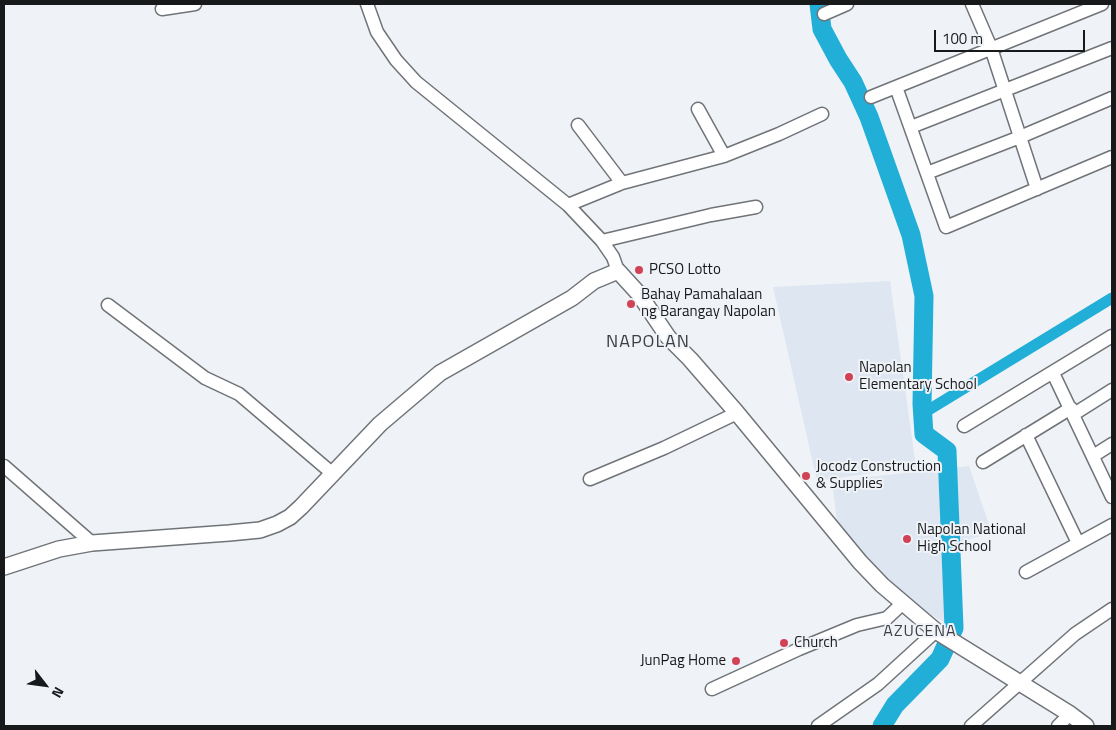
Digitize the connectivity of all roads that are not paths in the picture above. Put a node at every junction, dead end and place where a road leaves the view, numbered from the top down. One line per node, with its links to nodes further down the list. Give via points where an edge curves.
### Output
1 (195, 4): 6 (street)
2 (367, 4): 24 (street, via 377,32 416,82)
3 (847, 4): 7 (street)
4 (972, 4): 8 (street)
5 (1102, 4): 8 (street)
6 (162, 9)
7 (824, 14)
8 (991, 48): 10 (street); 11 (street)
9 (1112, 48): 11 (street)
10 (896, 87): 12 (street); 17 (street)
11 (1005, 90): 17 (street); 18 (street)
12 (871, 97)
13 (1112, 98): 18 (street)
14 (698, 109): 19 (street)
15 (822, 114): 19 (street)
16 (578, 125): 22 (street)
17 (911, 127): 21 (street)
18 (1020, 137): 21 (street); 23 (street)
19 (724, 156): 22 (street)
20 (1112, 157): 23 (street)
21 (927, 173): 23 (street, via 946,228)
22 (622, 182): 24 (street)
23 (1037, 188)
24 (568, 205): 26 (street)
25 (756, 207): 26 (street)
26 (602, 241): 27 (street)
27 (618, 271): 33 (street, via 639,294 668,337); 40 (street, via 594,281 572,298 440,373 380,424)
28 (108, 305): 40 (street, via 205,378 239,394)
29 (1112, 336): 30 (street)
30 (1053, 372): 32 (street); 34 (street)
31 (1112, 390): 32 (street)
32 (1072, 411): 35 (street); 37 (street)
33 (737, 413): 41 (street); 48 (street, via 860,562)
34 (964, 426)
35 (1026, 435): 38 (street); 45 (street)
36 (1112, 444): 37 (street)
37 (1093, 456): 42 (street)
38 (983, 462)
39 (4, 466): 44 (street)
40 (333, 474): 44 (street, via 290,517 260,530)
41 (590, 479)
42 (1112, 496)
43 (1112, 525): 45 (street)
44 (92, 543): 46 (street, via 59,549)
45 (1078, 543): 47 (street)
46 (4, 567)
47 (1026, 572)
48 (903, 603): 50 (street); 52 (street, via 887,618 857,625)
49 (1112, 609): 51 (street, via 1075,634)
50 (948, 638): 51 (street); 54 (street)
51 (1019, 682): 53 (street); 55 (street)
52 (712, 689)
53 (1070, 714): 56 (street); 57 (street)
54 (818, 726)
55 (971, 726)
56 (1058, 726)
57 (1086, 726)

